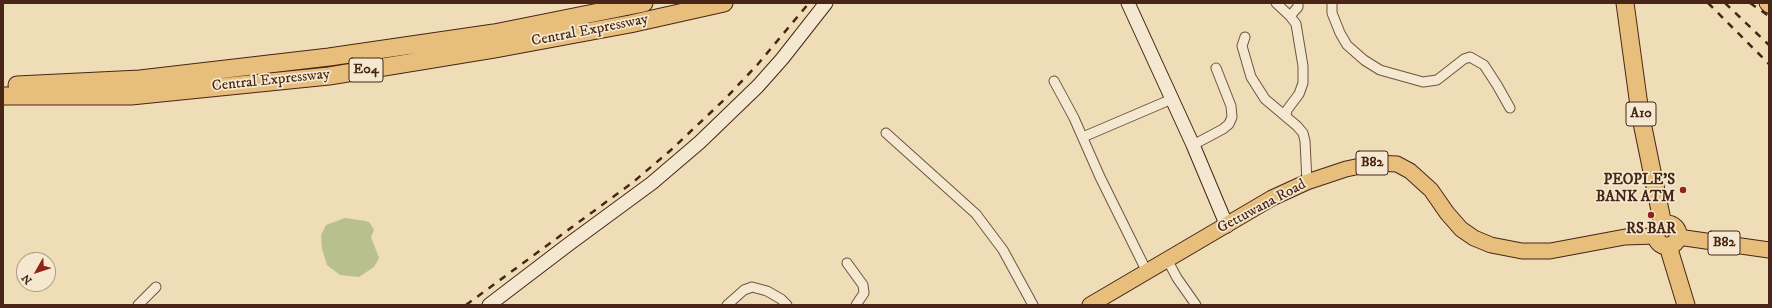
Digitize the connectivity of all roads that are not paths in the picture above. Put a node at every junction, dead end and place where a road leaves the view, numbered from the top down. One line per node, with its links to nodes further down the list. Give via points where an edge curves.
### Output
1 (644, 3): 13 (highway, Central Expressway / E04, via 494,33 329,57 140,79)
2 (724, 3): 15 (highway, Central Expressway / E04, via 630,24 328,76)
3 (826, 3): 32 (street, via 763,81 700,142 652,183)
4 (1128, 3): 16 (street)
5 (1276, 3): 9 (street)
6 (1298, 3): 9 (street, via 1298,7)
7 (1332, 3): 18 (street, via 1332,13 1347,45 1380,70 1423,82 1437,80 1470,57 1484,65)
8 (1625, 3): 25 (highway, A10, via 1640,113)
9 (1290, 16): 19 (street, via 1296,24 1303,66 1303,83 1299,94 1287,110)
10 (1245, 36): 19 (street, via 1242,46 1251,77 1265,99)
11 (1216, 68): 22 (street, via 1231,106 1232,117 1223,129)
12 (1054, 81): 21 (street)
13 (3, 86)
14 (3, 96): 15 (highway, Central Expressway / E04)
15 (131, 96): 17 (highway, via 114,102)
16 (1172, 99): 21 (street); 22 (street)
17 (3, 108)
18 (1510, 108)
19 (1286, 117): 23 (street, via 1303,133)
20 (886, 133): 36 (street, via 982,220 1004,250)
21 (1083, 137): 29 (street)
22 (1193, 145): 24 (street)
23 (1307, 182): 24 (main road, Gettuwana Road / B82, via 1272,198); 25 (main road, Gettuwana Road / B82, via 1362,165 1384,162 1397,164 1423,182 1454,221 1468,233 1491,245 1522,250 1550,251 1625,237)
24 (1227, 226): 27 (main road, Gettuwana Road / B82)
25 (1666, 236): 26 (main road, B82); 39 (highway, A10)
26 (1769, 250)
27 (1168, 261): 29 (main road, Gettuwana Road / B82); 38 (street)
28 (847, 263): 35 (street, via 863,285 864,293)
29 (1147, 272): 37 (main road, Gettuwana Road / B82)
30 (156, 287): 31 (street)
31 (138, 305)
32 (489, 305)
33 (727, 305): 34 (street, via 744,290 752,287 766,291)
34 (787, 305)
35 (856, 305)
36 (1033, 305)
37 (1090, 305)
38 (1196, 305)
39 (1686, 305)

